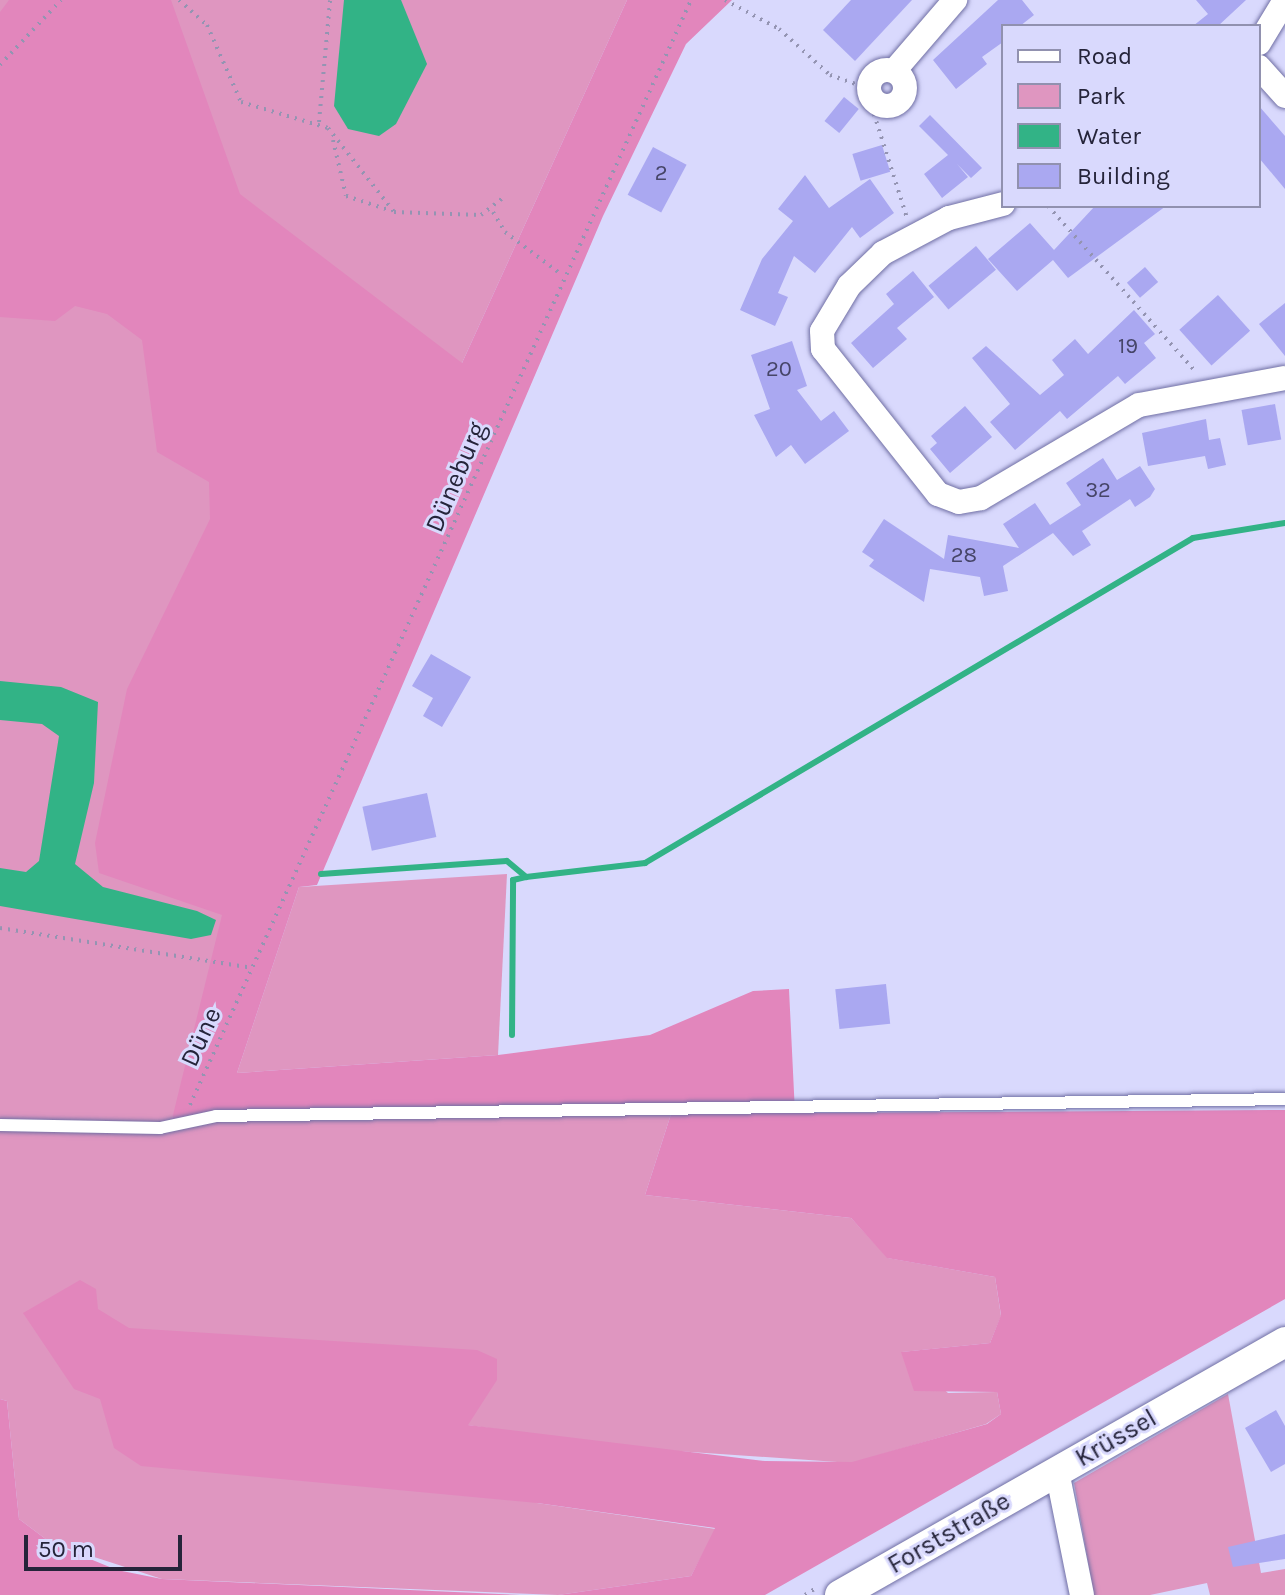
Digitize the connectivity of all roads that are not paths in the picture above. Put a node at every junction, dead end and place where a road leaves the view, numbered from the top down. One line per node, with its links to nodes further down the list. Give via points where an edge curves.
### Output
1 (955, 0): 5 (street, via 894,71 904,96 891,106)
2 (1285, 0): 3 (street)
3 (1261, 40)
4 (1261, 69): 6 (street)
5 (874, 96)
6 (1285, 96)
7 (1001, 205): 8 (street, via 912,234 849,286 827,319 823,349 938,494 959,502 981,498 1129,409)
8 (1285, 378)
9 (1285, 1099): 10 (lane, via 216,1116 187,1122)
10 (0, 1125)
11 (1285, 1342): 12 (street, Krüssel)
12 (1057, 1471): 13 (street, Forststraße); 14 (street, Krüssel)
13 (840, 1595)
14 (1082, 1595)

